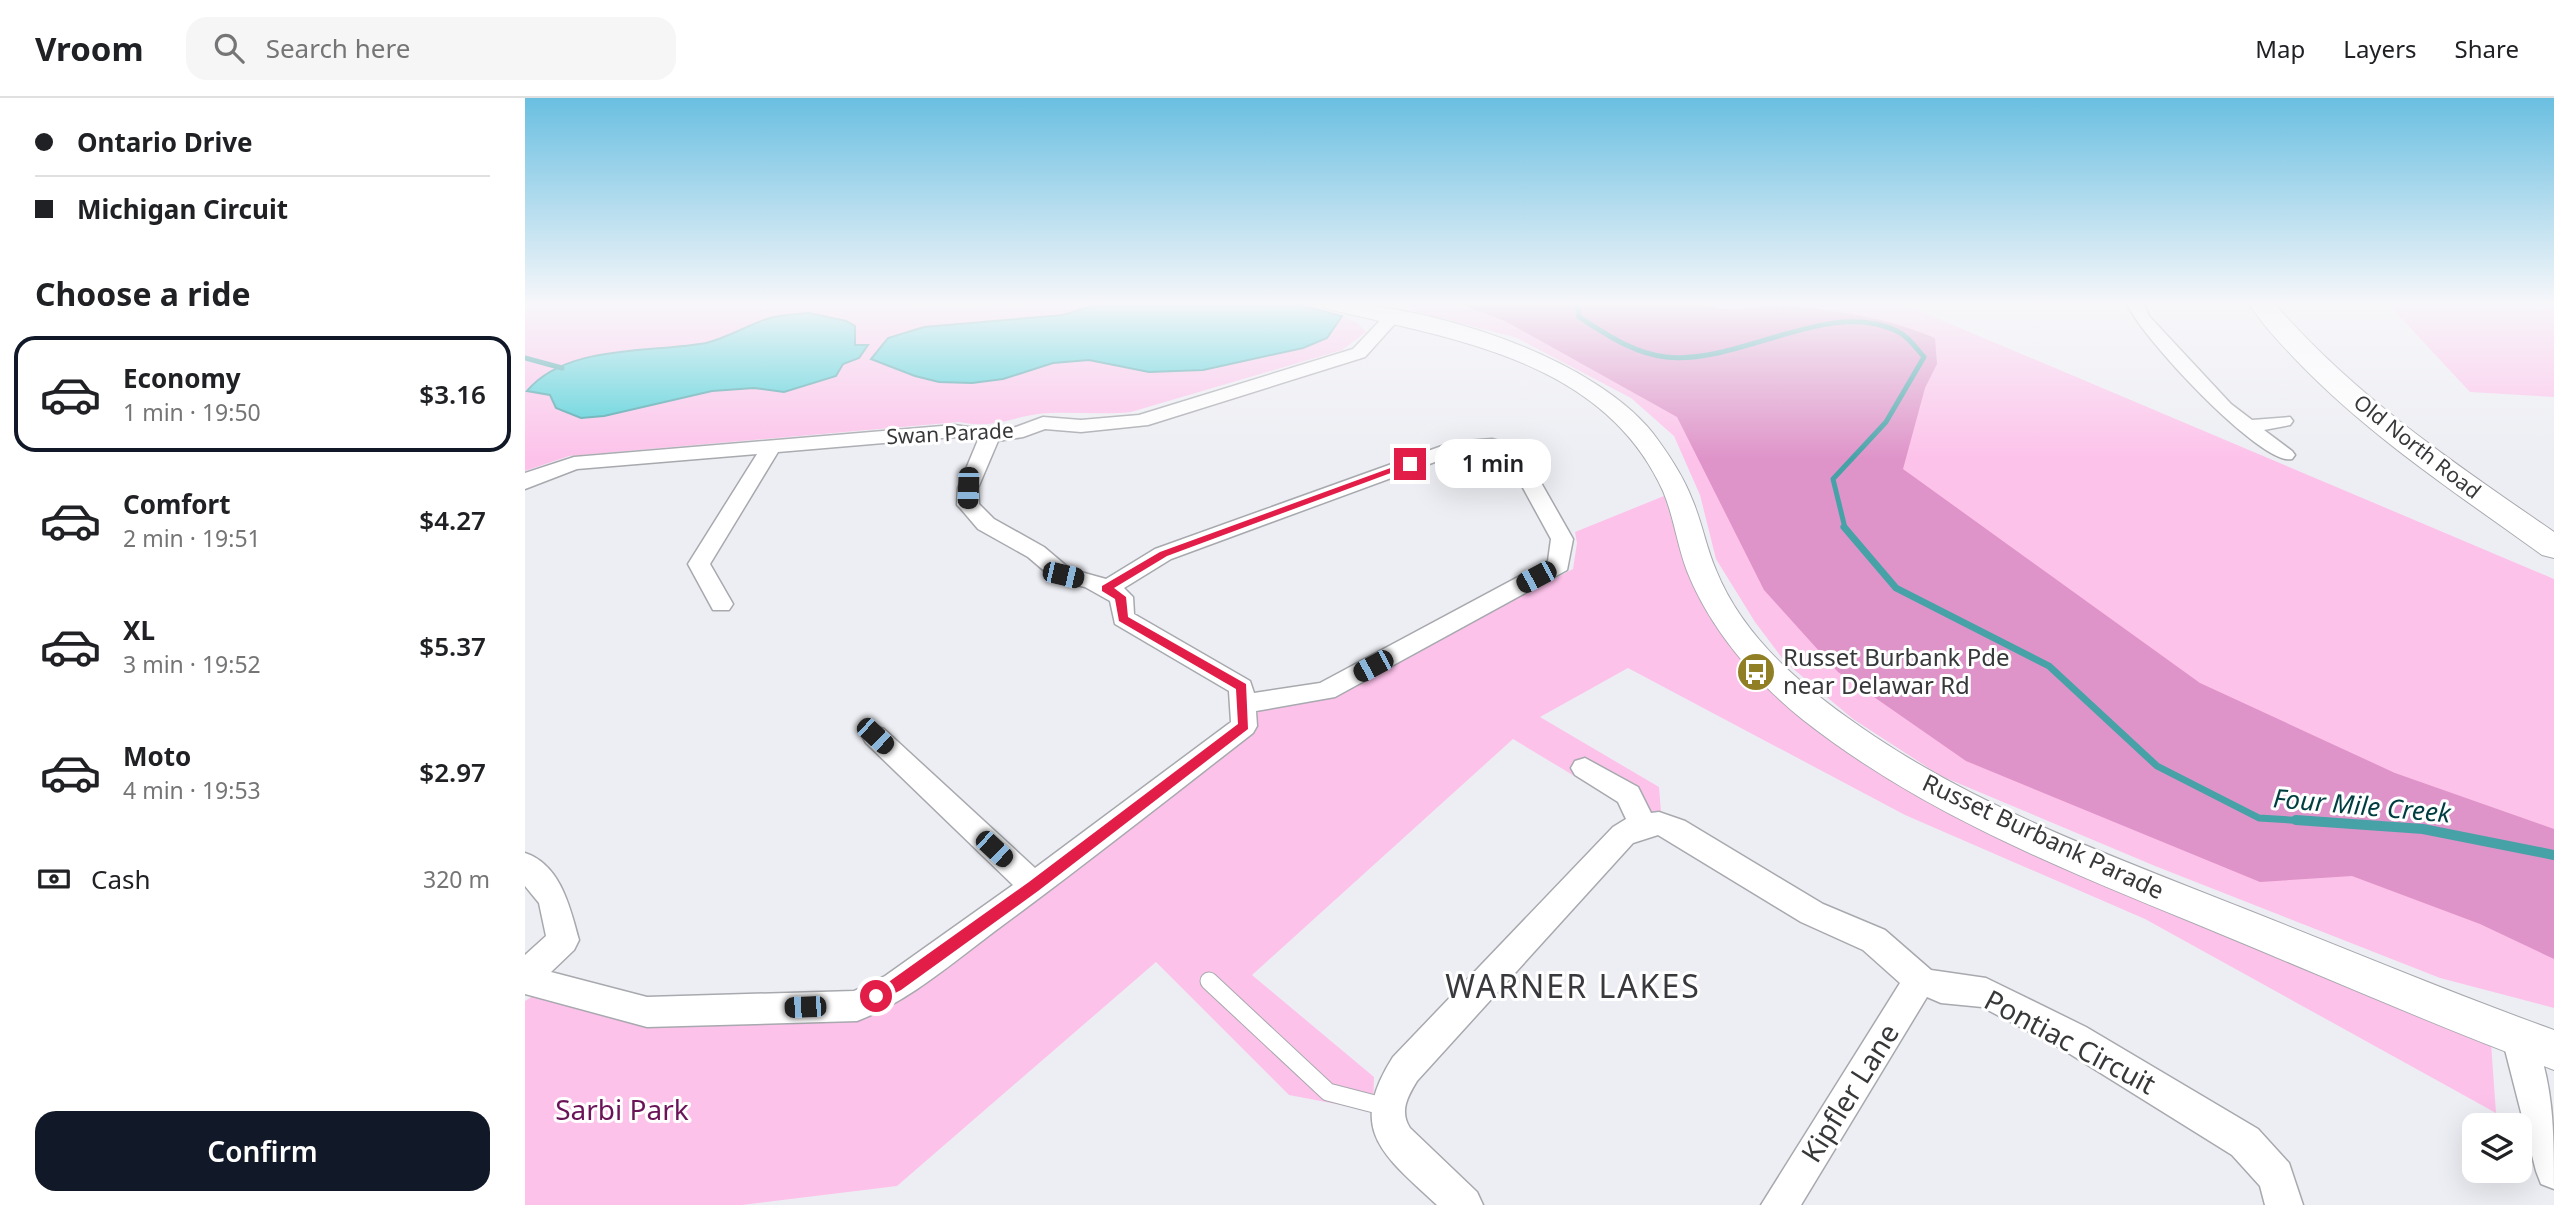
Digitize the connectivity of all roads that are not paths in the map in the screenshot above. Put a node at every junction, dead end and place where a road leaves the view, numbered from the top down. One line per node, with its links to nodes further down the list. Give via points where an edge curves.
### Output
1 (1354, 355): 8 (street, Swan Parade, via 1141,421 1081,426 1043,423)
2 (1526, 355): 25 (street, Russet Burbank Parade, via 1579,381 1649,442 1676,489 1704,576 1734,627 1767,669 1868,750 1924,785 2080,858)
3 (2175, 355): 7 (street, via 2224,408)
4 (2307, 355): 13 (main road, Old North Road, via 2357,401 2468,489)
5 (2335, 355): 12 (main road, Old North Road, via 2374,392 2481,475)
6 (2283, 421): 7 (street)
7 (2250, 426): 10 (street)
8 (990, 436): 9 (street, Swan Parade, via 954,431); 14 (street, via 968,488 968,505 986,524 1036,552 1063,575)
9 (770, 448): 11 (street, Swan Parade, via 574,463); 15 (street, via 699,564)
10 (2285, 455)
11 (525, 483)
12 (2554, 524)
13 (2554, 548)
14 (1106, 589): 16 (street, via 1121,597 1123,618 1241,687); 16 (street, via 1163,554 1460,446 1492,445 1513,451 1562,538 1559,565 1327,691)
15 (721, 604)
16 (1242, 704): 21 (street, via 1244,726)
17 (875, 736): 21 (street)
18 (1585, 768): 19 (street, via 1628,795)
19 (1643, 826): 23 (street, Pontiac Circuit, via 1675,829 1812,913 1863,933); 26 (street, via 1623,835 1405,1069)
20 (525, 865): 22 (street, via 553,898 563,940)
21 (1034, 887): 22 (street, via 896,986 857,1006 647,1012)
22 (525, 978)
23 (1920, 980): 29 (street, Kipfler Lane); 30 (street, Pontiac Circuit, via 2004,1001 2245,1142 2276,1176)
24 (1209, 981): 26 (lane, via 1328,1092)
25 (2542, 1044): 27 (street)
26 (1386, 1107): 28 (street, via 1394,1139)
27 (2554, 1171)
28 (1464, 1205)
29 (1780, 1205)
30 (2284, 1205)

